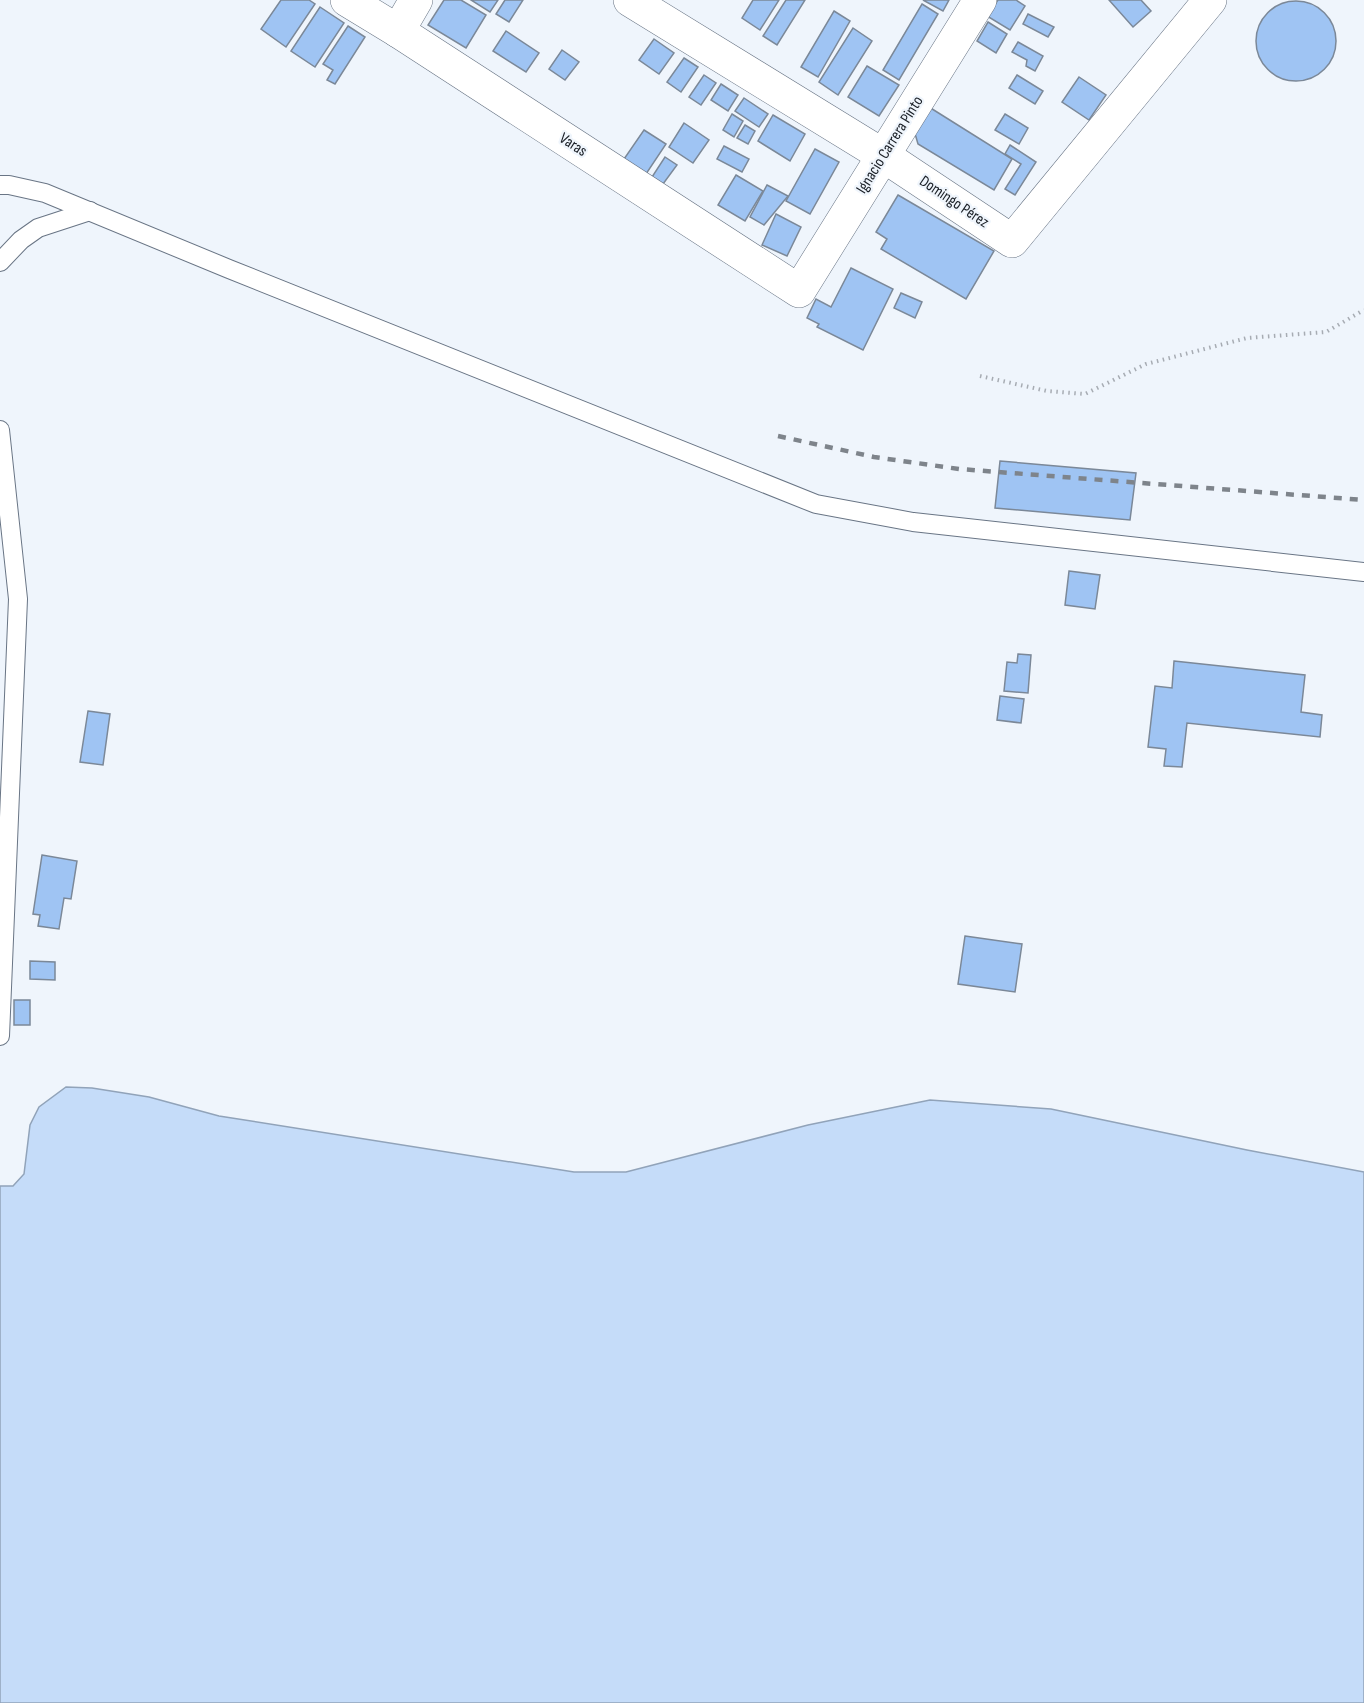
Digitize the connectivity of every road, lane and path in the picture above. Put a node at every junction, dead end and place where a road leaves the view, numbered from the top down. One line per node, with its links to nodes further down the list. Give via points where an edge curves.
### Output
1 (347, 0): 6 (street, Varas)
2 (416, 0): 6 (street)
3 (630, 0): 7 (street, Domingo Pérez)
4 (980, 0): 7 (street, Ignacio Carrera Pinto)
5 (1210, 0): 7 (street, Domingo Pérez, via 1012,241)
6 (398, 31): 11 (street, Varas)
7 (884, 156): 11 (street, Ignacio Carrera Pinto)
8 (0, 185): 9 (lane, via 45,192)
9 (90, 211): 10 (lane, via 38,228); 15 (lane, via 816,504 913,522)
10 (0, 261)
11 (799, 291)
12 (1364, 310): 13 (path, via 1326,332 1247,338 1146,364 1085,394 1047,391)
13 (980, 376)
14 (0, 430): 16 (lane, via 18,599)
15 (1364, 572)
16 (0, 1036)

